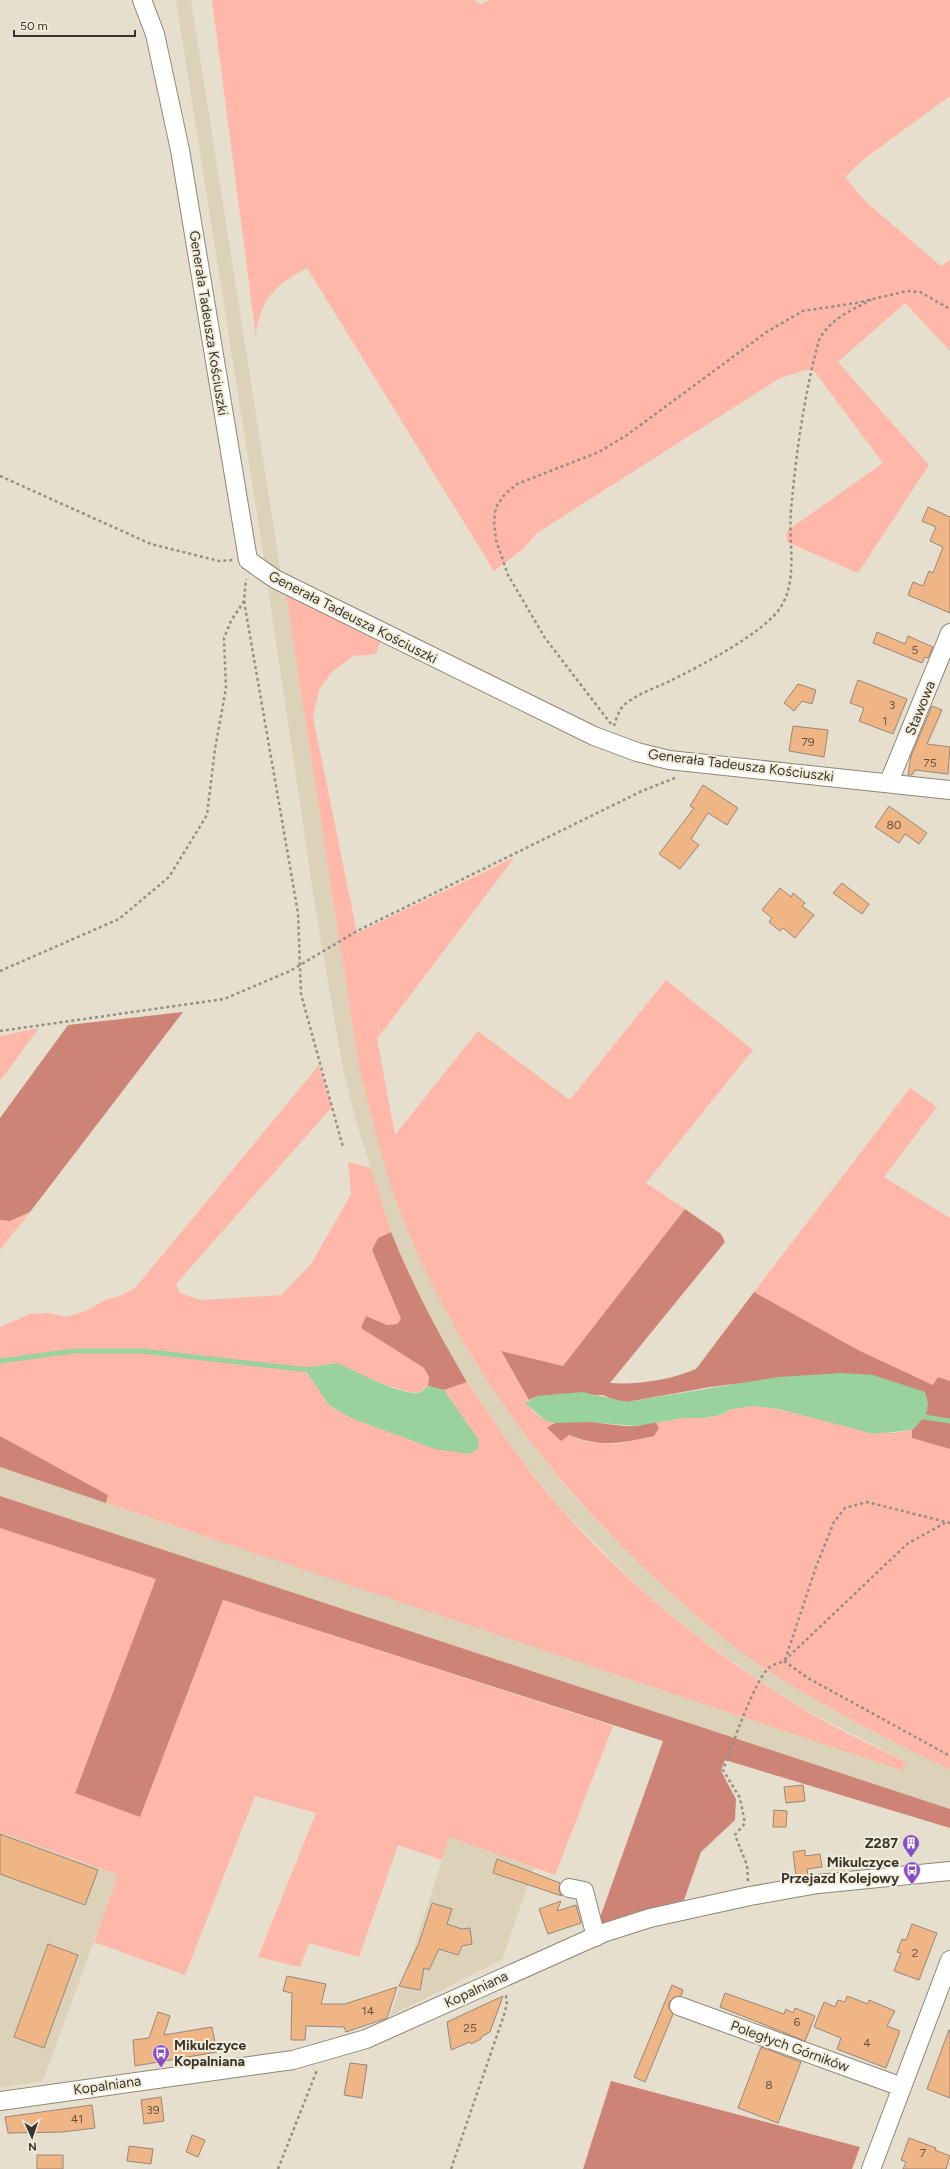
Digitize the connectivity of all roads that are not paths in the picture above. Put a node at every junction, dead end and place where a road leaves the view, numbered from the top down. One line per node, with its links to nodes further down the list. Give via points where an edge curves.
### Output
1 (142, 0): 3 (street, Generała Tadeusza Kościuszki, via 154,34 180,150 248,560 275,579 594,736 622,747 669,760)
2 (950, 633): 3 (street, Stawowa)
3 (889, 782): 4 (street, Generała Tadeusza Kościuszki)
4 (950, 790)
5 (950, 1871): 7 (street, Kopalniana, via 818,1884 750,1896 650,1918)
6 (569, 1888): 7 (street, via 584,1891)
7 (596, 1937): 11 (street, Kopalniana, via 366,2039 316,2054 293,2060)
8 (950, 1960): 10 (street)
9 (679, 2006): 10 (street, Poległych Górników)
10 (902, 2087): 12 (street)
11 (0, 2101)
12 (871, 2169)

